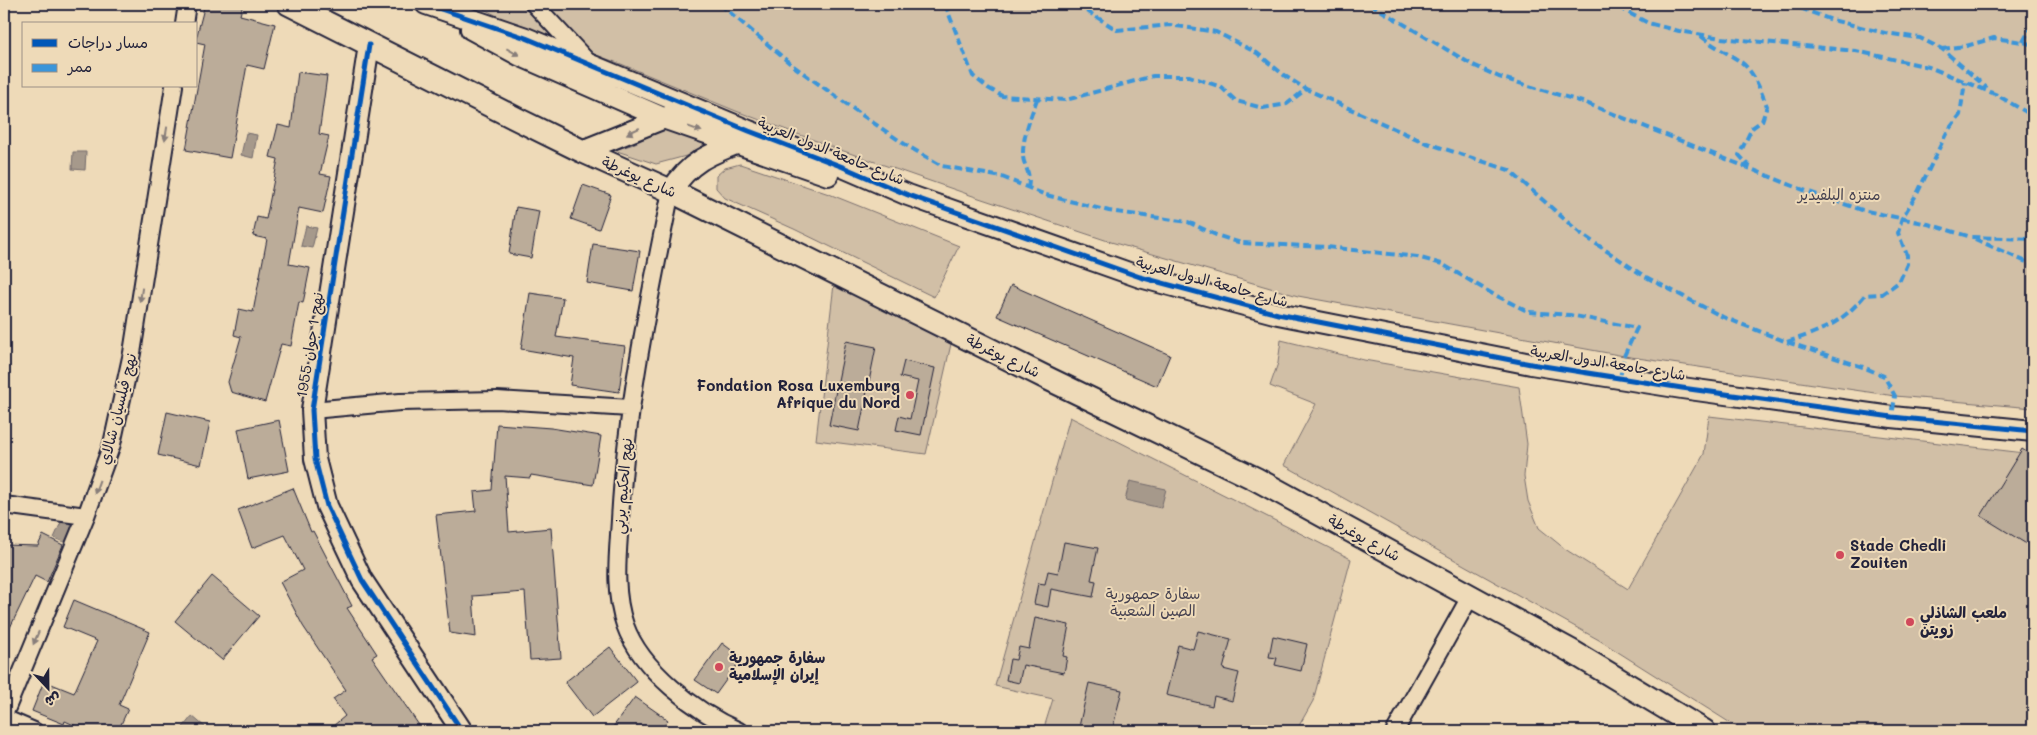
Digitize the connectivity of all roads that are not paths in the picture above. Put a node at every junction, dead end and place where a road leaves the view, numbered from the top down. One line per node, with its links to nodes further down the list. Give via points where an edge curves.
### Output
1 (187, 4): 5 (street)
2 (289, 4): 6 (main road, شارع يوغرطة)
3 (425, 4): 7 (street, شارع جامعة الدول العربية, via 526,38); 10 (street, شارع جامعة الدول العربية, one-way to 10, via 519,55)
4 (534, 4): 7 (street)
5 (184, 22)
6 (369, 45): 13 (main road, شارع يوغرطة); 17 (street, نهج 1 جوان 1955)
7 (590, 64): 9 (street, شارع جامعة الدول العربية)
8 (174, 88): 20 (street, نهج فيلسيان شالاي, one-way to 20, via 132,353 112,444)
9 (695, 109): 10 (street); 11 (street, شارع جامعة الدول العربية)
10 (663, 118): 12 (street, شارع جامعة الدول العربية, one-way to 12); 13 (street, one-way to 13)
11 (760, 135): 12 (street); 15 (street, شارع جامعة الدول العربية, via 844,166)
12 (737, 144): 14 (street, via 693,164); 15 (street, شارع جامعة الدول العربية, via 833,176)
13 (582, 151): 14 (main road, شارع يوغرطة)
14 (671, 190): 16 (street, نهج الحكيم برني); 21 (main road, شارع يوغرطة, via 1256,479)
15 (908, 195): 18 (street, شارع جامعة الدول العربية, via 1140,277 1278,314 1531,364 1682,388 1892,417)
16 (630, 408): 17 (street, via 497,400 400,402); 25 (street, نهج الحكيم برني, via 622,482 617,592 625,626 640,653 678,694)
17 (312, 410): 24 (street, نهج 1 جوان 1955, via 315,459 327,506 362,580)
18 (2033, 430)
19 (4, 505): 20 (street)
20 (86, 516): 22 (street, نهج فيلسيان شالاي, one-way to 22)
21 (1470, 596): 26 (street); 27 (main road, شارع يوغرطة, via 1571,651)
22 (4, 717): 23 (street)
23 (34, 731)
24 (462, 731)
25 (739, 731)
26 (1395, 731)
27 (1704, 731)

